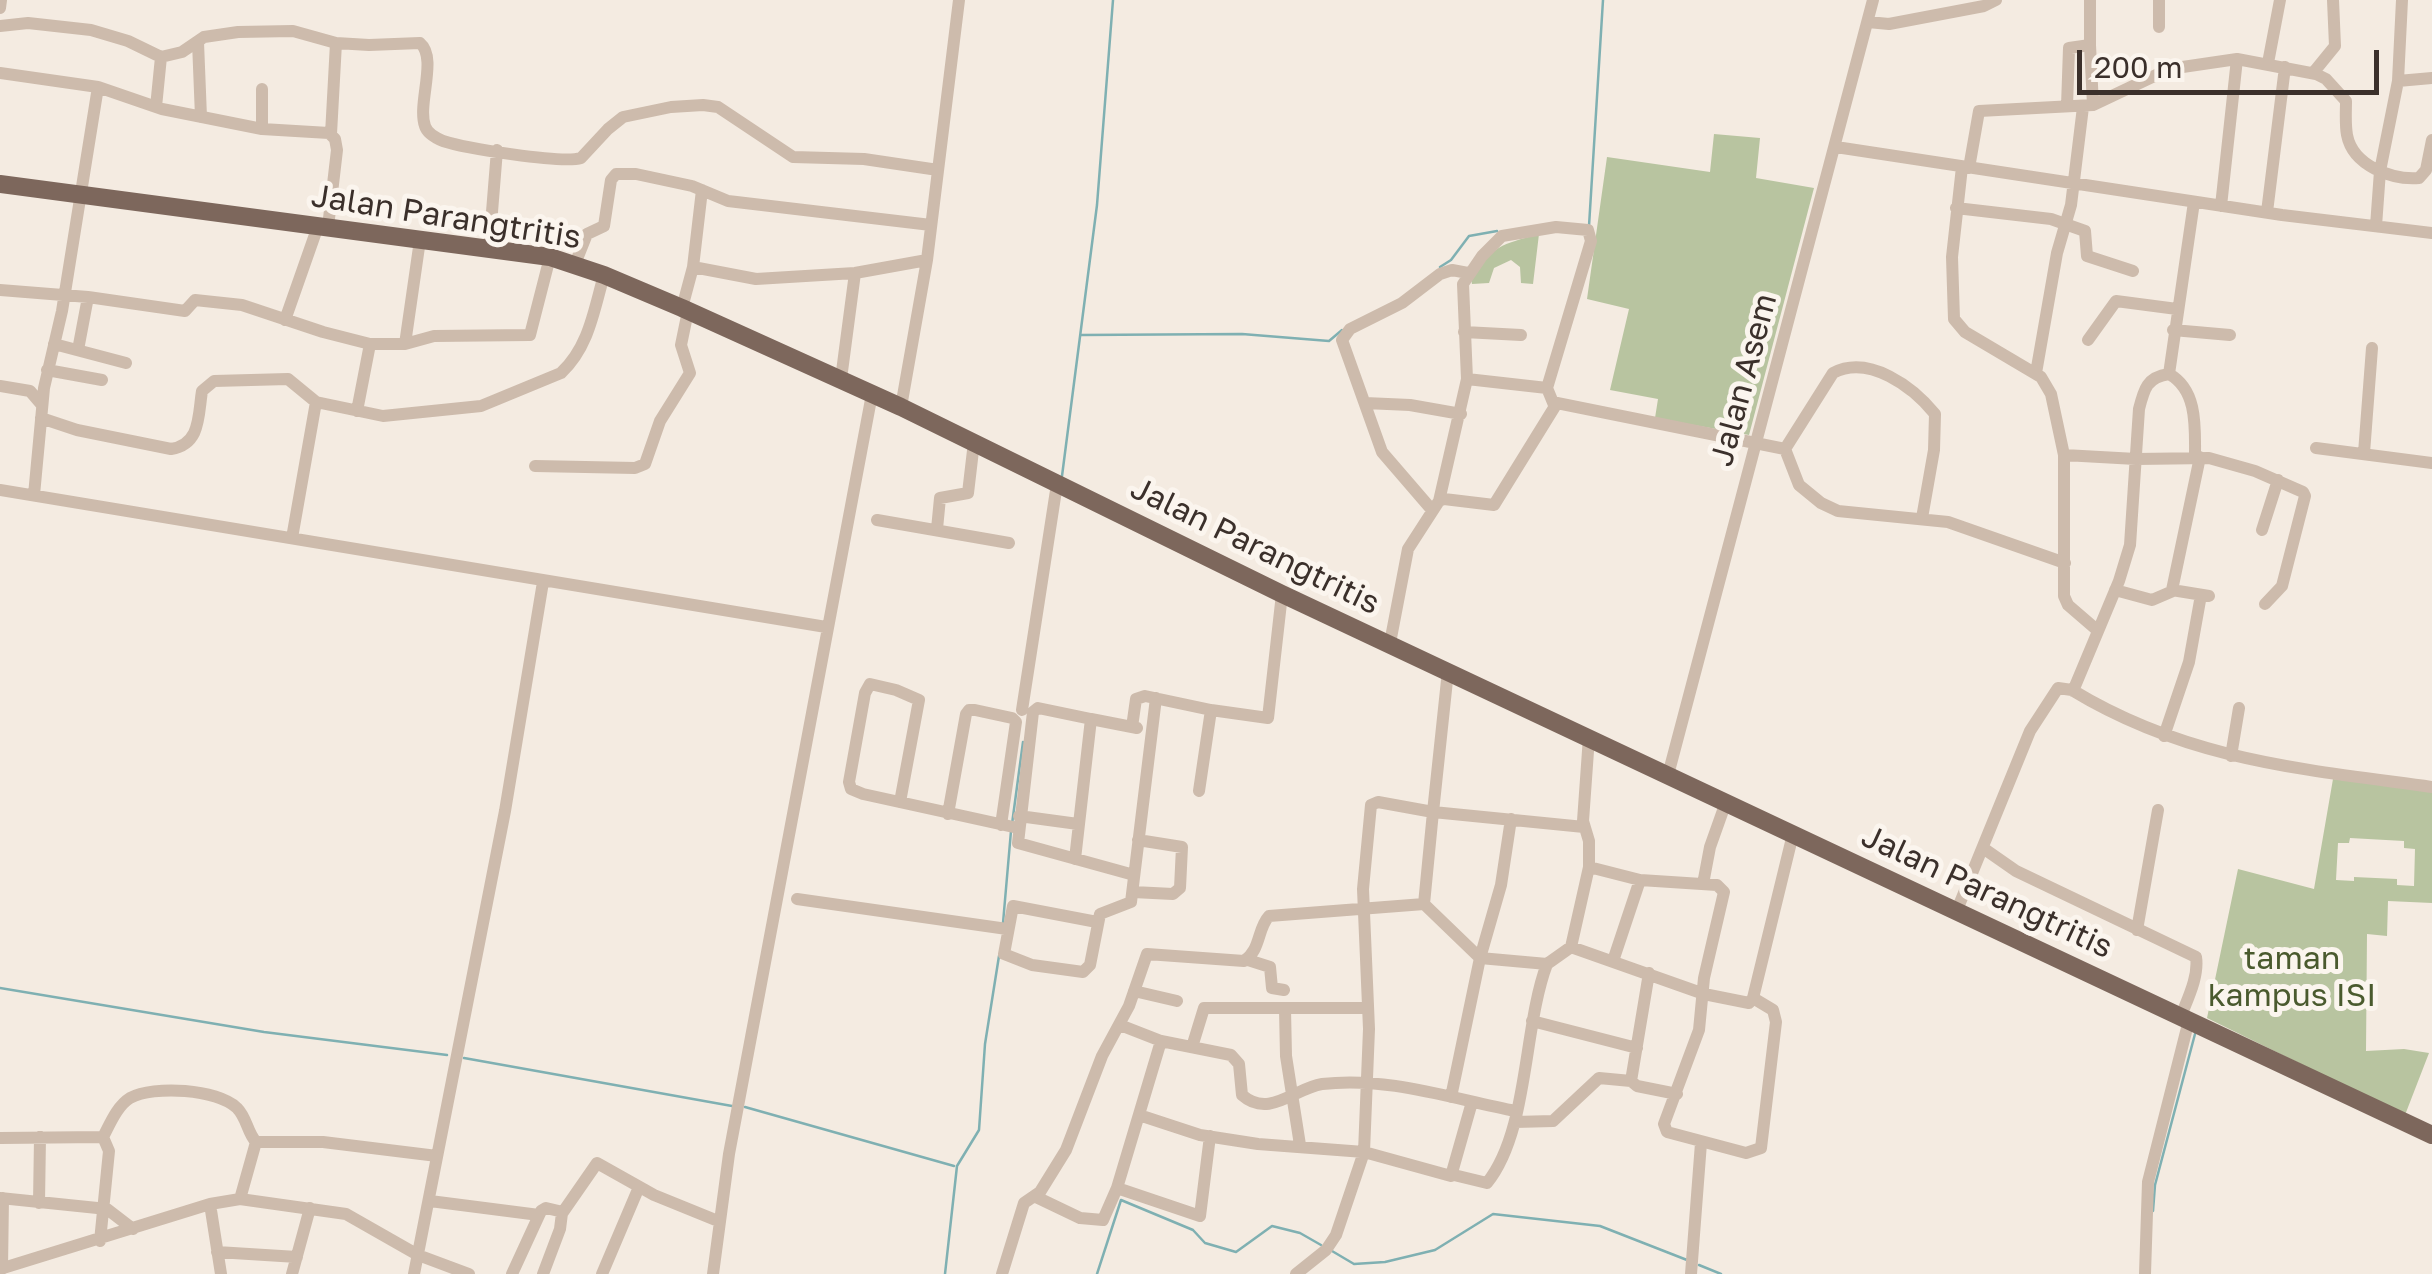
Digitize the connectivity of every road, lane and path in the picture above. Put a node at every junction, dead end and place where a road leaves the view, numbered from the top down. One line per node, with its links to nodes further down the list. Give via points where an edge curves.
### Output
1 (1, 0): 10 (street)
2 (959, 0): 37 (street)
3 (1873, 0): 11 (street, Jalan Asem)
4 (1996, 0): 11 (street)
5 (2090, 0): 16 (street)
6 (2159, 0): 13 (street)
7 (2280, 0): 19 (street)
8 (2333, 0): 22 (street, via 2334,46)
9 (2402, 0): 24 (street)
10 (0, 8)
11 (1868, 22): 34 (street, Jalan Asem)
12 (0, 26): 17 (street, via 90,30)
13 (2159, 27)
14 (198, 42): 15 (street, via 213,34 272,30); 17 (street); 30 (street)
15 (336, 42): 32 (street); 35 (street, via 424,45 428,130 449,142)
16 (2090, 45): 27 (street, via 2069,48); 28 (street)
17 (161, 57): 29 (street)
18 (2237, 59): 19 (street); 28 (street, via 2169,69); 44 (street)
19 (2268, 62): 20 (street)
20 (2285, 67): 22 (street); 46 (street)
21 (0, 73): 25 (street)
22 (2313, 73): 38 (street, via 2344,98 2350,144)
23 (2432, 78): 24 (street)
24 (2398, 81): 38 (street)
25 (98, 86): 29 (street); 42 (street)
26 (262, 89): 31 (street)
27 (2066, 106): 28 (street); 36 (street, via 1977,112)
28 (2088, 106): 40 (street)
29 (156, 107): 30 (street)
30 (201, 117): 31 (street)
31 (262, 129): 32 (street)
32 (331, 134): 49 (street, via 337,150)
33 (2432, 140): 38 (street, via 2420,178)
34 (1836, 147): 36 (street); 96 (street, Jalan Asem)
35 (498, 150): 37 (street, via 573,161 623,117 710,105 793,158); 53 (street)
36 (1966, 168): 40 (street); 45 (street)
37 (938, 170): 48 (street)
38 (2380, 171): 50 (street)
39 (0, 184): 42 (main road, Jalan Parangtritis)
40 (2072, 184): 43 (street); 47 (street)
41 (702, 190): 48 (street, via 764,206); 56 (street, via 616,174 604,226 587,234); 57 (street)
42 (81, 195): 49 (main road, Jalan Parangtritis); 63 (street)
43 (2194, 202): 44 (street); 65 (street)
44 (2220, 206): 46 (street)
45 (1956, 208): 47 (street); 80 (street, via 1954,319)
46 (2267, 212): 50 (street)
47 (2066, 223): 58 (street, via 2086,230 2087,256); 80 (street)
48 (931, 225): 55 (street)
49 (323, 226): 52 (main road, Jalan Parangtritis); 67 (street)
50 (2376, 226): 51 (street)
51 (2432, 233)
52 (420, 240): 53 (main road, Jalan Parangtritis); 75 (street)
53 (490, 249): 54 (main road, Jalan Parangtritis)
54 (550, 257): 56 (main road, Jalan Parangtritis); 75 (street, via 530,335 434,336)
55 (926, 260): 59 (street); 91 (street)
56 (576, 264): 61 (main road, Jalan Parangtritis)
57 (693, 267): 59 (street, via 756,279); 66 (street)
58 (2133, 271)
59 (855, 273): 83 (street)
60 (1468, 273): 69 (street); 86 (street, via 1502,236 1556,227 1588,230 1589,252); 89 (street, via 1440,274 1346,333 1342,348)
61 (604, 275): 66 (main road, Jalan Parangtritis); 92 (street, via 586,340 561,373 481,406 383,416)
62 (0, 290): 63 (street)
63 (64, 295): 64 (street); 73 (street)
64 (88, 296): 67 (street, via 184,311 195,300 226,301); 77 (street)
65 (2177, 309): 68 (street); 72 (street, via 2116,302)
66 (685, 310): 83 (main road, Jalan Parangtritis); 104 (street, via 681,344 690,373 660,421 645,464)
67 (285, 320): 74 (street)
68 (2173, 330): 71 (street); 81 (street)
69 (1464, 332): 70 (street); 82 (street)
70 (1521, 335)
71 (2230, 335)
72 (2088, 340)
73 (54, 344): 77 (street); 79 (street)
74 (370, 344): 75 (street); 92 (street)
75 (405, 344)
76 (2372, 348): 99 (street)
77 (78, 350): 78 (street)
78 (126, 363)
79 (47, 370): 84 (street); 93 (street)
80 (2036, 373): 100 (street, via 2051,394)
81 (2169, 374): 101 (street, via 2189,394); 102 (street, via 2153,378 2144,390)
82 (1467, 378): 86 (street); 94 (street)
83 (841, 379): 87 (main road, Jalan Parangtritis)
84 (102, 380)
85 (0, 386): 93 (street, via 30,391)
86 (1548, 388): 90 (street)
87 (872, 394): 91 (main road, Jalan Parangtritis); 122 (street)
88 (316, 402): 92 (street); 93 (street, via 288,379 214,381 202,392 196,432 171,449 77,430); 114 (street)
89 (1365, 403): 94 (street); 109 (street, via 1390,464)
90 (1554, 405): 96 (street); 109 (street, via 1494,506 1448,499)
91 (901, 407): 95 (main road, Jalan Parangtritis)
92 (357, 411)
93 (41, 412): 108 (street)
94 (1461, 414): 109 (street)
95 (974, 442): 106 (main road, Jalan Parangtritis); 112 (street, via 968,494 940,498)
96 (1754, 444): 98 (street); 137 (street, Jalan Asem)
97 (2316, 448): 99 (street)
98 (1785, 449): 110 (street, via 1799,485 1830,507); 110 (street, via 1833,373 1888,375 1936,418)
99 (2364, 453): 103 (street)
100 (2064, 455): 102 (street); 116 (street)
101 (2198, 457): 102 (street); 105 (street); 119 (street)
102 (2136, 459): 118 (street, via 2133,524)
103 (2432, 462)
104 (535, 466)
105 (2278, 480): 113 (street); 121 (street, via 2305,496 2282,586)
106 (1057, 484): 120 (main road, Jalan Parangtritis); 129 (street)
107 (0, 490): 108 (street)
108 (34, 495): 114 (street)
109 (1436, 506): 124 (street, via 1404,559)
110 (1922, 518): 116 (street)
111 (877, 520): 112 (street)
112 (937, 529): 115 (street)
113 (2262, 530)
114 (292, 538): 117 (street)
115 (1009, 542)
116 (2065, 563): 123 (street, via 2066,600)
117 (543, 582): 122 (street); 201 (street)
118 (2114, 590): 119 (street, via 2152,600); 123 (street)
119 (2172, 591): 134 (street, via 2205,595)
120 (1282, 594): 124 (main road, Jalan Parangtritis); 130 (street, via 1269,716)
121 (2265, 604)
122 (826, 627): 215 (street)
123 (2097, 630): 126 (street)
124 (1390, 643): 125 (main road, Jalan Parangtritis)
125 (1448, 672): 135 (main road, Jalan Parangtritis); 143 (street)
126 (2073, 690): 134 (street); 151 (street, via 2058,688 2044,706)
127 (1156, 698): 130 (street); 132 (street, via 1136,699); 133 (street)
128 (2239, 708): 136 (street)
129 (1022, 710)
130 (1211, 710): 139 (street)
131 (1091, 718): 132 (street); 146 (street, via 1033,712); 147 (street)
132 (1132, 726): 133 (street)
133 (1151, 730): 150 (street)
134 (2164, 736): 136 (street)
135 (1588, 738): 137 (main road, Jalan Parangtritis); 148 (street)
136 (2231, 756): 138 (street)
137 (1668, 775): 141 (main road, Jalan Parangtritis)
138 (2432, 788)
139 (1199, 791)
140 (900, 802): 140 (street, via 850,788 870,684 918,698); 144 (street)
141 (1726, 802): 149 (main road, Jalan Parangtritis); 156 (street)
142 (2158, 810): 164 (street)
143 (1433, 812): 145 (street); 159 (street); 160 (street, via 1372,804)
144 (948, 814): 146 (street); 146 (street, via 966,714 975,710 1016,722)
145 (1512, 820): 148 (street); 166 (street)
146 (1011, 824): 147 (street); 152 (street, via 1020,845)
147 (1078, 824): 152 (street)
148 (1584, 827): 153 (street)
149 (1793, 834): 161 (main road, Jalan Parangtritis); 174 (street)
150 (1138, 840): 154 (street); 157 (street, via 1182,847 1180,888 1172,894)
151 (1982, 848): 161 (street); 164 (street)
152 (1075, 858): 154 (street)
153 (1589, 866): 155 (street); 165 (street)
154 (1134, 875): 157 (street)
155 (1640, 880): 156 (street); 168 (street)
156 (1703, 884): 173 (street, via 1722,888 1724,897)
157 (1133, 892): 162 (street, via 1129,904 1105,910)
158 (797, 899): 163 (street)
159 (1424, 904): 160 (street); 166 (street)
160 (1363, 909): 167 (street, via 1269,916); 176 (street)
161 (1958, 910): 178 (main road, Jalan Parangtritis)
162 (1098, 922): 163 (street, via 1013,906); 163 (street, via 1083,972 1006,956)
163 (1001, 928)
164 (2137, 930): 178 (street, via 2198,959)
165 (1572, 947): 168 (street); 169 (street)
166 (1480, 958): 169 (street); 187 (street)
167 (1248, 960): 171 (street, via 1270,966 1272,988); 172 (street, via 1150,952)
168 (1612, 961): 170 (street)
169 (1547, 964): 179 (street)
170 (1648, 973): 173 (street); 183 (street)
171 (1284, 990)
172 (1134, 991): 175 (street); 180 (street)
173 (1704, 994): 174 (street, via 1743,1003); 186 (street)
174 (1753, 998): 198 (street, via 1773,1010 1776,1022 1761,1148 1746,1153)
175 (1177, 1001)
176 (1368, 1008): 177 (street); 185 (street)
177 (1284, 1009): 182 (street, via 1204,1008); 188 (street)
178 (2185, 1018): 193 (main road, Jalan Parangtritis); 234 (street, via 2148,1182)
179 (1532, 1021): 183 (street); 191 (street)
180 (1120, 1025): 181 (street); 205 (street, via 1071,1140)
181 (1161, 1040): 182 (street); 190 (street)
182 (1192, 1048): 188 (street, via 1234,1058 1246,1100)
183 (1637, 1048): 184 (street)
184 (1631, 1081): 186 (street); 191 (street, via 1599,1078 1553,1121)
185 (1367, 1084): 187 (street); 188 (street, via 1318,1085); 200 (street)
186 (1677, 1094): 198 (street, via 1665,1130)
187 (1451, 1097): 189 (street)
188 (1292, 1098): 199 (street)
189 (1472, 1102): 191 (street); 202 (street)
190 (1139, 1114): 192 (street); 204 (street)
191 (1516, 1116): 202 (street, via 1488,1182)
192 (1210, 1136): 199 (street); 204 (street, via 1200,1216)
193 (2432, 1136)
194 (103, 1137): 196 (street); 197 (street, via 134,1096 184,1091 234,1106); 211 (street, via 109,1151)
195 (0, 1138): 196 (street)
196 (40, 1138): 209 (street)
197 (256, 1142): 201 (street, via 323,1142); 207 (street)
198 (1701, 1142): 233 (street)
199 (1300, 1145): 200 (street)
200 (1364, 1152): 202 (street); 232 (street, via 1336,1235)
201 (437, 1156): 208 (street)
202 (1454, 1175)
203 (639, 1187): 213 (street, via 598,1163); 215 (street); 229 (street)
204 (1117, 1188): 205 (street, via 1097,1222)
205 (1034, 1196): 231 (street, via 1024,1204)
206 (1, 1198): 209 (street); 222 (street)
207 (240, 1199): 210 (street); 212 (street)
208 (430, 1201): 214 (street); 219 (street)
209 (39, 1203): 211 (street)
210 (210, 1204): 216 (street); 218 (street)
211 (101, 1208): 216 (street); 217 (street)
212 (310, 1208): 219 (street, via 352,1216); 220 (street)
213 (562, 1212): 214 (street, via 546,1208); 228 (street)
214 (538, 1215): 227 (street)
215 (718, 1221): 230 (street)
216 (133, 1230): 217 (street)
217 (100, 1241): 221 (street)
218 (218, 1252): 220 (street); 223 (street)
219 (418, 1255): 225 (street); 226 (street)
220 (297, 1257): 224 (street)
221 (35, 1267): 222 (street)
222 (1, 1269)
223 (221, 1274)
224 (292, 1274)
225 (414, 1274)
226 (469, 1274)
227 (512, 1274)
228 (543, 1274)
229 (602, 1274)
230 (713, 1274)
231 (1002, 1274)
232 (1296, 1274)
233 (1691, 1274)
234 (2145, 1274)

